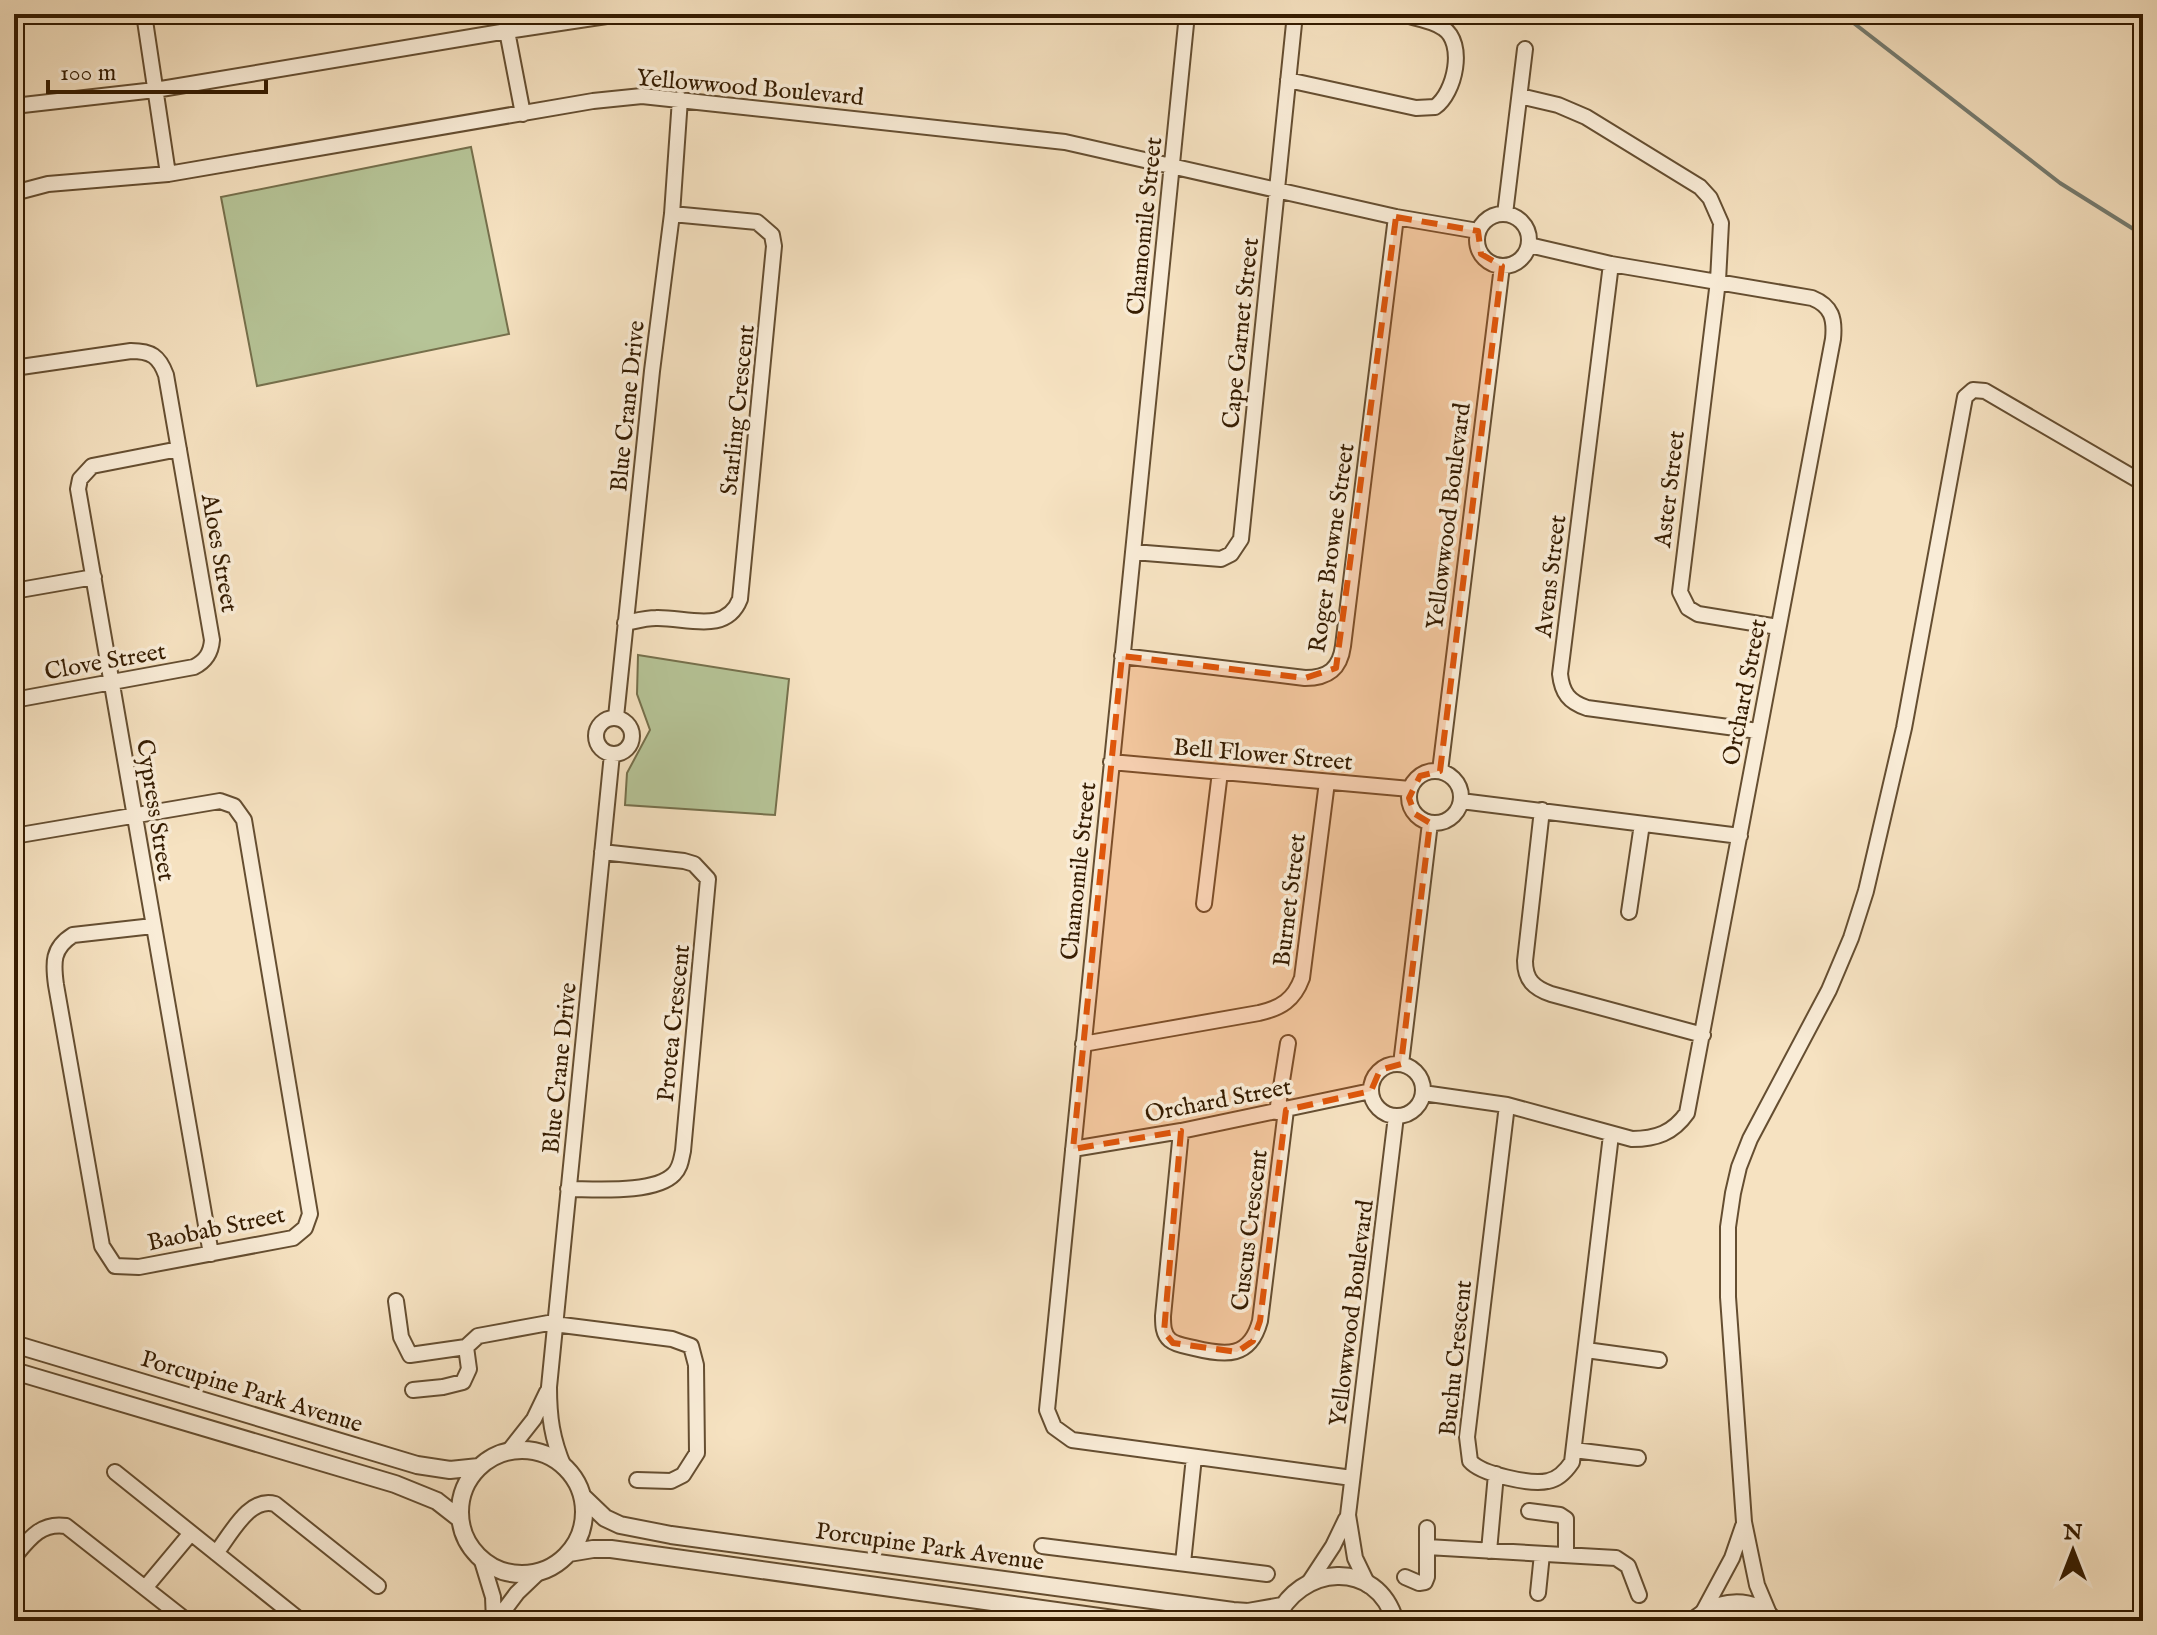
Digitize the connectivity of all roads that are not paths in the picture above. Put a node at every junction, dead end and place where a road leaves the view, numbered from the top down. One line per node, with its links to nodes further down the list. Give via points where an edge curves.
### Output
1 (144, 14): 10 (street)
2 (505, 14): 7 (street)
3 (1187, 14): 15 (street, Chamomile Street)
4 (1295, 14): 9 (street, Cape Garnet Street)
5 (1401, 14): 9 (street, via 1441,26 1454,43 1449,91 1435,107 1416,108)
6 (613, 15): 7 (street)
7 (507, 31): 10 (street); 14 (street)
8 (1525, 49): 11 (street)
9 (1288, 80): 17 (street, Cape Garnet Street)
10 (155, 90): 13 (street); 16 (street)
11 (1520, 96): 20 (street); 26 (street, Aster Street, via 1586,117 1700,187 1721,223)
12 (680, 99): 14 (street, Yellowwood Boulevard, via 617,97); 15 (street, Yellowwood Boulevard, via 1065,142); 19 (street, Blue Crane Drive)
13 (14, 106)
14 (523, 114): 16 (street, Yellowwood Boulevard)
15 (1173, 165): 17 (street, Yellowwood Boulevard); 30 (street, Chamomile Street)
16 (168, 174): 18 (street, Yellowwood Boulevard, via 48,184)
17 (1276, 188): 21 (street, Yellowwood Boulevard); 30 (street, Cape Garnet Street, via 1241,539 1221,559)
18 (14, 193)
19 (672, 214): 33 (street, Blue Crane Drive); 34 (street, Starling Crescent, via 757,222 772,235 775,259 740,599 736,610 717,622)
20 (1505, 214): 22 (street, via 1489,218); 23 (street, via 1524,224)
21 (1396, 217): 22 (street, Yellowwood Boulevard); 37 (street, Roger Browne Street, via 1343,646 1336,668 1305,678)
22 (1478, 231): 25 (street, via 1481,254)
23 (1529, 245): 24 (street, Orchard Street); 25 (street, via 1516,263)
24 (1611, 264): 26 (street, Orchard Street); 42 (street, Avens Street, via 1562,687 1574,704 1587,708)
25 (1502, 266): 45 (street, Yellowwood Boulevard)
26 (1718, 281): 36 (street, Aster Street, via 1680,592 1698,614); 36 (street, Orchard Street, via 1812,298 1827,307 1834,325)
27 (14, 368): 28 (street, Aloes Street, via 131,351 156,355 166,375)
28 (179, 449): 31 (street, Cypress Street, via 85,471 78,489); 38 (street, Aloes Street, via 212,634)
29 (2143, 483): 97 (street, via 1985,391 1973,390 1965,397 1904,728 1866,891 1829,990 1750,1139 1733,1193 1728,1297)
30 (1133, 552): 37 (street, Chamomile Street)
31 (94, 577): 32 (street); 39 (street, Cypress Street)
32 (14, 591)
33 (627, 604): 34 (street, Starling Crescent); 35 (street, Blue Crane Drive)
34 (656, 618): 35 (street, Starling Crescent)
35 (625, 623): 41 (street, Blue Crane Drive)
36 (1778, 627): 42 (street, Orchard Street)
37 (1122, 656): 44 (street, Chamomile Street)
38 (203, 662): 39 (street, Clove Street)
39 (112, 682): 40 (street, Clove Street); 51 (street, Cypress Street)
40 (14, 700)
41 (616, 717): 43 (street, via 604,720 596,731 601,748); 43 (street, via 626,722 633,738 623,752)
42 (1758, 731): 55 (street, Orchard Street)
43 (612, 754): 56 (street, Blue Crane Drive)
44 (1111, 762): 46 (street, Bell Flower Street); 62 (street, Chamomile Street)
45 (1440, 771): 48 (street, via 1420,776); 49 (street, via 1458,784)
46 (1220, 772): 47 (street, Bell Flower Street); 57 (street)
47 (1327, 782): 48 (street, Bell Flower Street); 62 (street, Burnet Street, via 1302,978 1288,1001 1259,1013)
48 (1410, 789): 52 (street, via 1410,806)
49 (1461, 801): 50 (street); 52 (street, via 1447,821)
50 (1542, 810): 53 (street); 60 (street, via 1525,961 1532,985)
51 (135, 815): 54 (street); 59 (street, Cypress Street); 73 (street, Baobab Street, via 220,801 234,806 244,820 311,1208 305,1228 293,1238)
52 (1430, 823): 63 (street)
53 (1642, 824): 55 (street); 58 (street)
54 (14, 836)
55 (1740, 836): 60 (street, Orchard Street)
56 (602, 852): 72 (street, Blue Crane Drive); 72 (street, Protea Crescent, via 684,861 708,879 683,1151 677,1171 664,1181)
57 (1204, 904)
58 (1629, 912)
59 (153, 926): 73 (street, Cypress Street); 73 (street, Baobab Street, via 73,935 54,956 99,1231 115,1266)
60 (1703, 1035): 70 (street, Orchard Street, via 1691,1102 1679,1125 1644,1139)
61 (1288, 1043): 67 (street, Cuscus Crescent)
62 (1083, 1044): 71 (street, Chamomile Street)
63 (1401, 1064): 64 (street, via 1380,1070); 65 (street, via 1416,1071)
64 (1371, 1091): 67 (street, Orchard Street); 68 (street, via 1381,1111)
65 (1423, 1093): 66 (street, Orchard Street); 68 (street, via 1417,1107)
66 (1507, 1105): 70 (street, Orchard Street); 90 (street, Buchu Crescent, via 1467,1437 1470,1461)
67 (1282, 1111): 69 (street, Orchard Street); 69 (street, Cuscus Crescent, via 1260,1321 1253,1341 1237,1352 1207,1352 1173,1343 1164,1332)
68 (1396, 1116): 91 (street, Yellowwood Boulevard)
69 (1181, 1131): 71 (street, Orchard Street)
70 (1611, 1135): 78 (street)
71 (1073, 1149): 85 (street, Chamomile Street, via 1049,1419 1072,1440)
72 (568, 1189): 75 (street, Blue Crane Drive)
73 (211, 1254)
74 (396, 1301): 77 (street, via 401,1337 410,1355)
75 (554, 1323): 77 (street, via 478,1336); 81 (street, Blue Crane Drive); 92 (street, via 691,1346 697,1453 683,1475 671,1481)
76 (14, 1344): 87 (street, Porcupine Park Avenue, via 417,1465)
77 (466, 1347): 82 (street, via 469,1369 463,1382)
78 (1586, 1350): 79 (street); 83 (street)
79 (1659, 1360)
80 (14, 1371): 96 (street, Porcupine Park Avenue, via 395,1484 437,1501)
81 (549, 1387): 84 (street, Blue Crane Drive, via 534,1419); 88 (street, Blue Crane Drive, via 553,1440)
82 (413, 1390)
83 (1574, 1450): 86 (street); 90 (street, Buchu Crescent, via 1567,1469 1550,1481)
84 (508, 1452): 87 (street); 88 (street, via 548,1456)
85 (1194, 1457): 91 (street, Chamomile Street); 109 (street)
86 (1638, 1458)
87 (479, 1467): 96 (street, via 465,1485)
88 (564, 1467): 93 (street)
89 (115, 1472): 99 (street)
90 (1496, 1474): 102 (street)
91 (1352, 1478): 95 (street, Yellowwood Boulevard)
92 (637, 1480)
93 (582, 1496): 104 (street, via 583,1526); 119 (street, Porcupine Park Avenue, via 620,1525 671,1535)
94 (1529, 1511): 106 (street, via 1566,1519)
95 (1348, 1515): 113 (street, Yellowwood Boulevard); 114 (street, Yellowwood Boulevard, via 1355,1558)
96 (460, 1519): 108 (street, via 469,1546)
97 (1744, 1522): 121 (street, via 1732,1558); 122 (street, via 1757,1585)
98 (1427, 1528): 101 (street)
99 (191, 1533): 103 (street); 116 (street)
100 (1042, 1546): 109 (street)
101 (1427, 1547): 102 (street); 112 (street, via 1425,1582)
102 (1489, 1551): 105 (street)
103 (216, 1553): 115 (street, via 253,1506 267,1501); 124 (street)
104 (569, 1553): 110 (street); 126 (street, Porcupine Park Avenue, via 611,1549)
105 (1542, 1554): 106 (street); 117 (street)
106 (1566, 1555): 118 (street, via 1623,1561)
107 (14, 1557): 116 (street, via 38,1530 66,1526)
108 (482, 1561): 110 (street, via 510,1573); 125 (street)
109 (1183, 1563): 111 (street)
110 (539, 1572): 125 (street)
111 (1267, 1574)
112 (1405, 1577)
113 (1310, 1581): 114 (street, via 1339,1576); 119 (street)
114 (1368, 1585): 120 (street)
115 (378, 1586)
116 (145, 1588): 123 (street)
117 (1538, 1593)
118 (1639, 1595)
119 (1279, 1613)
120 (1394, 1618): 127 (street)
121 (1695, 1618): 122 (street, via 1716,1605 1745,1603)
122 (1772, 1618)
123 (187, 1621)
124 (301, 1621)
125 (495, 1621)
126 (1128, 1621)
127 (1411, 1621)

